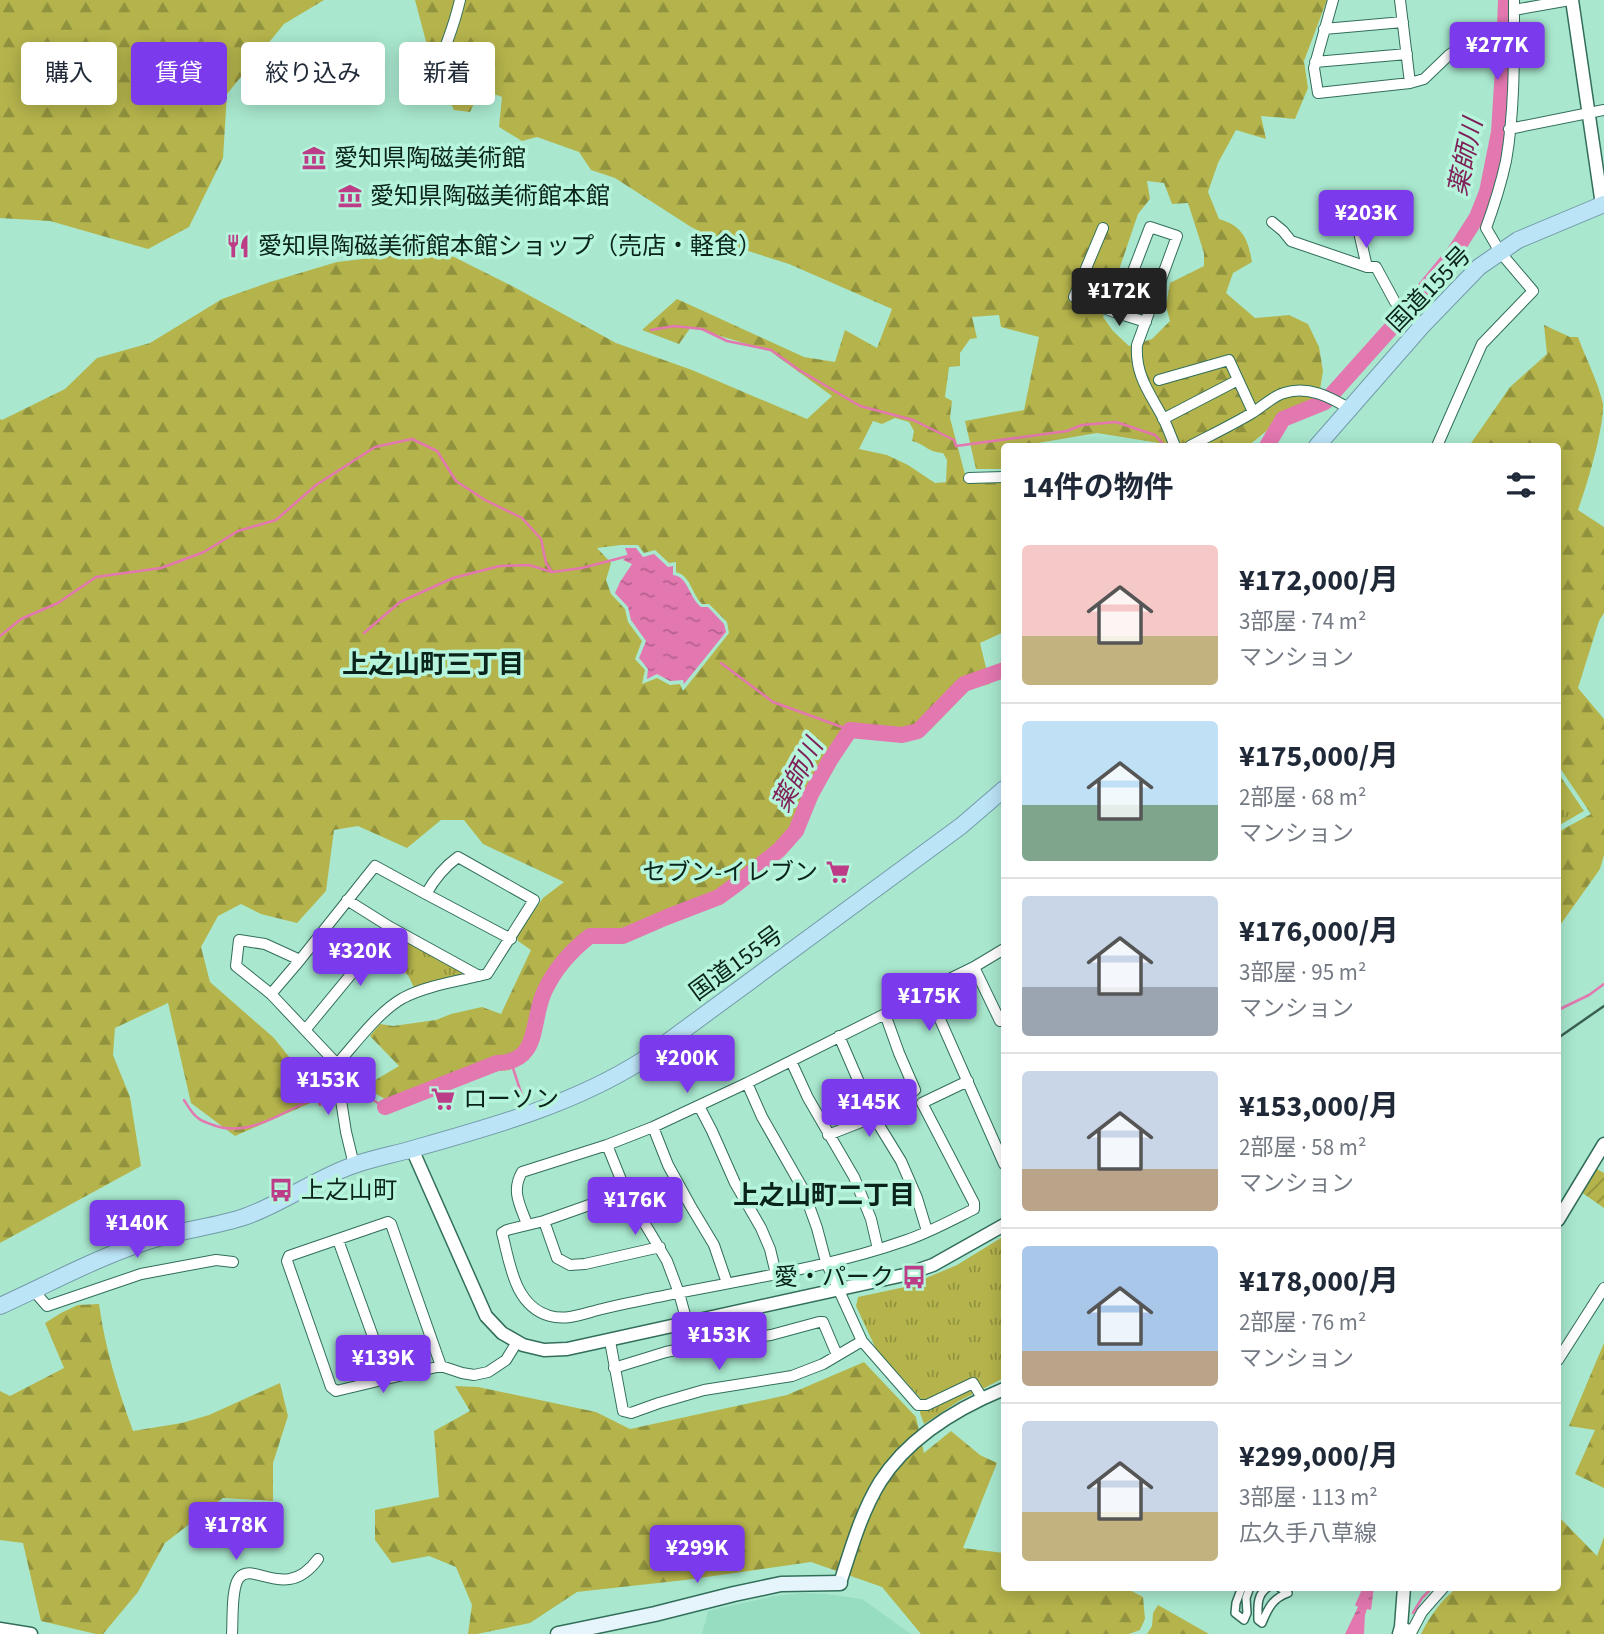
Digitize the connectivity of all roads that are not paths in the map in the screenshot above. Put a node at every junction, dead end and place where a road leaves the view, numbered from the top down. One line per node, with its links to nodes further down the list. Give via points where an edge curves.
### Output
1 (460, 0): 9 (street)
2 (1333, 0): 7 (street)
3 (1400, 0): 6 (street)
4 (1572, 0): 5 (street); 14 (street)
5 (1514, 5): 8 (street)
6 (1403, 22): 7 (street); 10 (street)
7 (1324, 29): 11 (street)
8 (1514, 36): 12 (street, via 1475,38 1424,79); 15 (street)
9 (448, 42)
10 (1407, 54): 11 (street); 12 (street)
11 (1315, 62): 12 (street, via 1318,93)
12 (1410, 83)
13 (1604, 110): 14 (street)
14 (1588, 113): 15 (street); 16 (street)
15 (1510, 129): 20 (street, via 1506,162 1486,228)
16 (1603, 209): 20 (highway, 国道155号, via 1542,229)
17 (1272, 222): 21 (street, via 1291,241)
18 (1381, 222): 21 (street, via 1359,228)
19 (1103, 228): 22 (street, via 1074,297)
20 (1500, 252): 24 (highway, 国道155号, via 1479,267); 33 (street, via 1533,291 1482,344)
21 (1367, 267): 24 (street, via 1376,267 1395,302)
22 (1117, 313): 23 (street); 23 (street, via 1150,226 1177,236)
23 (1146, 321): 29 (street, via 1136,359 1146,391)
24 (1422, 326): 27 (highway, 国道155号)
25 (1159, 380): 26 (street, via 1229,360)
26 (1238, 380): 28 (street); 29 (street)
27 (1350, 409): 28 (street, via 1328,396 1300,391 1283,393); 32 (highway, 国道155号)
28 (1253, 412): 31 (street)
29 (1163, 419): 30 (street)
30 (1174, 443)
31 (1196, 443)
32 (1320, 443)
33 (1438, 443)
34 (1001, 477): 35 (street)
35 (969, 478)
36 (1001, 792): 61 (highway, 国道155号, via 961,826 633,1067 541,1110)
37 (426, 894): 38 (street, via 375,866); 40 (street); 40 (street, via 435,878 458,857 534,900)
38 (347, 900): 39 (street); 42 (street)
39 (390, 927): 44 (street); 49 (street)
40 (511, 939): 44 (street, via 487,974)
41 (1001, 951): 43 (street)
42 (300, 960): 46 (street); 46 (street, via 265,944 239,940 236,966)
43 (974, 967): 45 (street); 48 (street)
44 (479, 976): 52 (street, via 403,998 384,1012)
45 (927, 990): 47 (street); 53 (street)
46 (271, 994): 49 (street)
47 (885, 1014): 50 (street); 56 (street, via 915,1090)
48 (1001, 1020)
49 (306, 1029): 52 (street)
50 (839, 1036): 51 (street); 56 (street)
51 (791, 1061): 54 (street); 58 (street)
52 (337, 1064): 63 (street)
53 (968, 1081): 62 (street); 69 (street, via 922,1103 974,1209)
54 (747, 1083): 55 (street); 74 (street, via 803,1189)
55 (699, 1106): 57 (street); 75 (street, via 761,1228)
56 (874, 1117): 58 (street); 69 (street, via 901,1161)
57 (653, 1127): 60 (street); 76 (street, via 668,1165 714,1245)
58 (828, 1135): 72 (street, via 858,1186)
59 (1604, 1144): 65 (street)
60 (607, 1145): 64 (street); 67 (street, via 522,1172 516,1193)
61 (412, 1149): 63 (highway, 国道155号); 85 (street, via 486,1316)
62 (1001, 1157)
63 (354, 1165): 79 (highway, 国道155号, via 243,1217 127,1248)
64 (626, 1192): 66 (street); 71 (street)
65 (1561, 1215)
66 (544, 1221): 67 (street); 71 (street, via 557,1258 570,1265)
67 (527, 1224): 80 (street, via 502,1233 517,1289 542,1313 577,1316)
68 (1001, 1227): 78 (street, via 933,1265)
69 (927, 1231): 72 (street)
70 (338, 1240): 88 (street, via 391,1224); 90 (street); 90 (street, via 289,1256 287,1261 331,1387 336,1391)
71 (660, 1247): 80 (street)
72 (878, 1249): 74 (street)
73 (233, 1262): 79 (street, via 216,1260 141,1275 47,1306)
74 (826, 1262): 75 (street); 78 (street)
75 (776, 1274): 76 (street)
76 (727, 1283): 80 (street)
77 (1604, 1288): 87 (street)
78 (840, 1290): 82 (street); 84 (street)
79 (34, 1291): 81 (highway, 国道155号)
80 (679, 1293): 82 (street)
81 (0, 1306)
82 (687, 1322): 83 (street)
83 (610, 1341): 85 (street, via 544,1350); 89 (street)
84 (862, 1341): 86 (street); 92 (street, via 918,1405 928,1405 973,1383)
85 (517, 1342): 88 (street, via 506,1360 488,1372 474,1375)
86 (837, 1354): 89 (street, via 819,1322 771,1335 666,1352); 89 (street, via 792,1376 704,1390 631,1413 623,1410)
87 (1561, 1355)
88 (441, 1366): 90 (street)
89 (614, 1368)
90 (388, 1378)
91 (1001, 1389): 92 (street)
92 (982, 1398): 94 (street, via 926,1432 880,1482 854,1537)
93 (318, 1559): 104 (street, via 305,1574 287,1581 253,1573 238,1579)
94 (840, 1583): 105 (main road, via 781,1584)
95 (1240, 1591): 96 (street, via 1235,1614 1244,1620)
96 (1249, 1591)
97 (1263, 1591): 98 (street, via 1257,1603 1262,1623 1273,1600)
98 (1286, 1591)
99 (1404, 1591): 102 (street)
100 (1440, 1591): 102 (street, via 1412,1631)
101 (0, 1629): 103 (street)
102 (1400, 1631)
103 (32, 1634)
104 (232, 1634)
105 (558, 1634)

